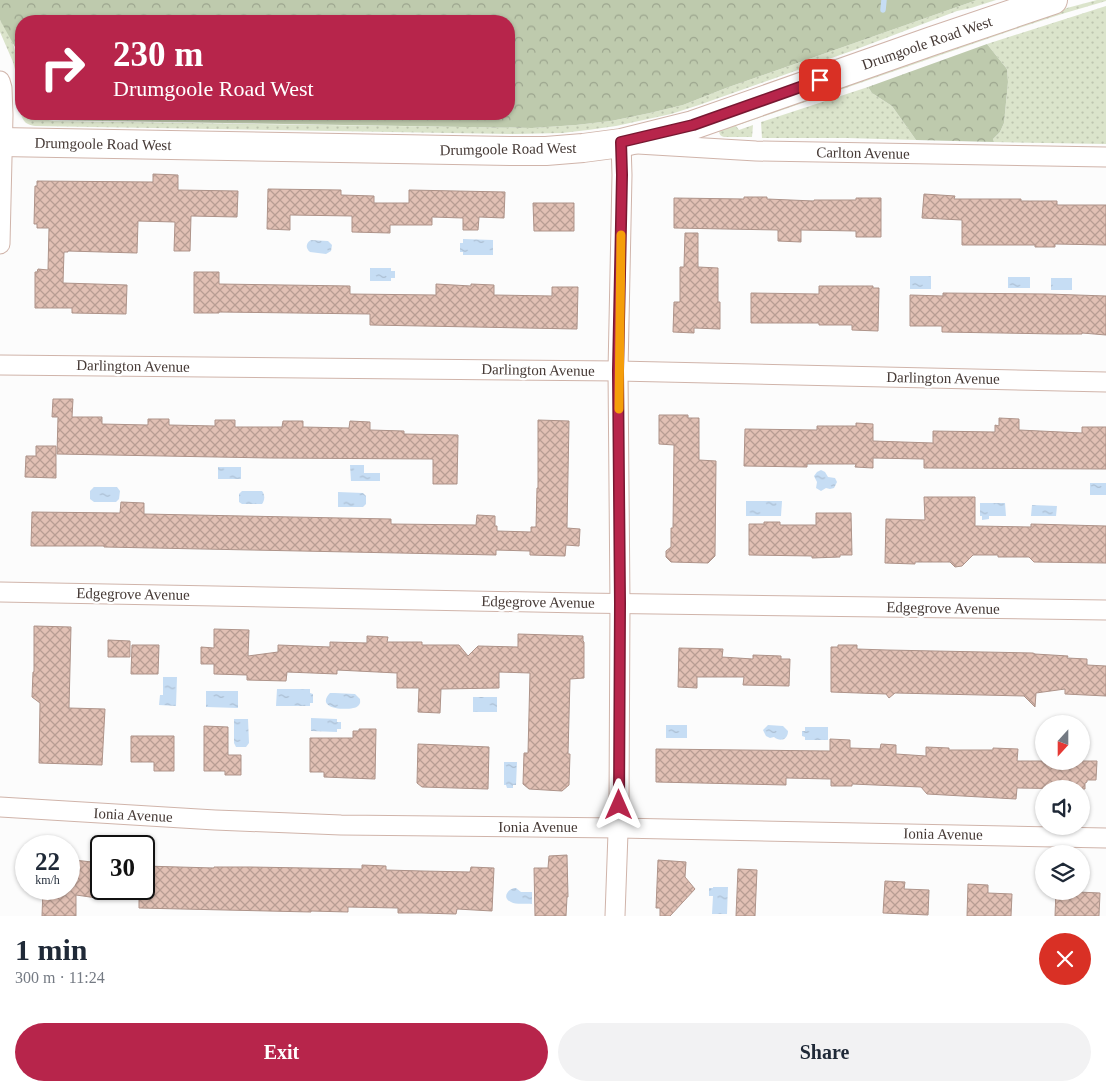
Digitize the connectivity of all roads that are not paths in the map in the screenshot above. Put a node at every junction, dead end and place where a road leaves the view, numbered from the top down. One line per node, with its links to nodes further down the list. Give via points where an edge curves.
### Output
1 (1053, 0): 4 (main road, Drumgoole Road West, via 693,125)
2 (0, 80): 3 (street)
3 (1, 142): 4 (main road, Drumgoole Road West, via 510,151 565,150); 6 (street)
4 (621, 142): 5 (street, Carlton Avenue, via 756,151); 8 (street)
5 (1106, 157)
6 (0, 244)
7 (0, 364): 8 (street, Darlington Avenue)
8 (618, 371): 9 (street, Darlington Avenue); 11 (street)
9 (1106, 382)
10 (0, 592): 11 (street, Edgegrove Avenue)
11 (620, 603): 12 (street, Edgegrove Avenue); 14 (street)
12 (1106, 610)
13 (0, 807): 14 (street, Ionia Avenue, via 341,825)
14 (619, 828): 15 (street, Ionia Avenue); 16 (street)
15 (1106, 838)
16 (615, 916)

